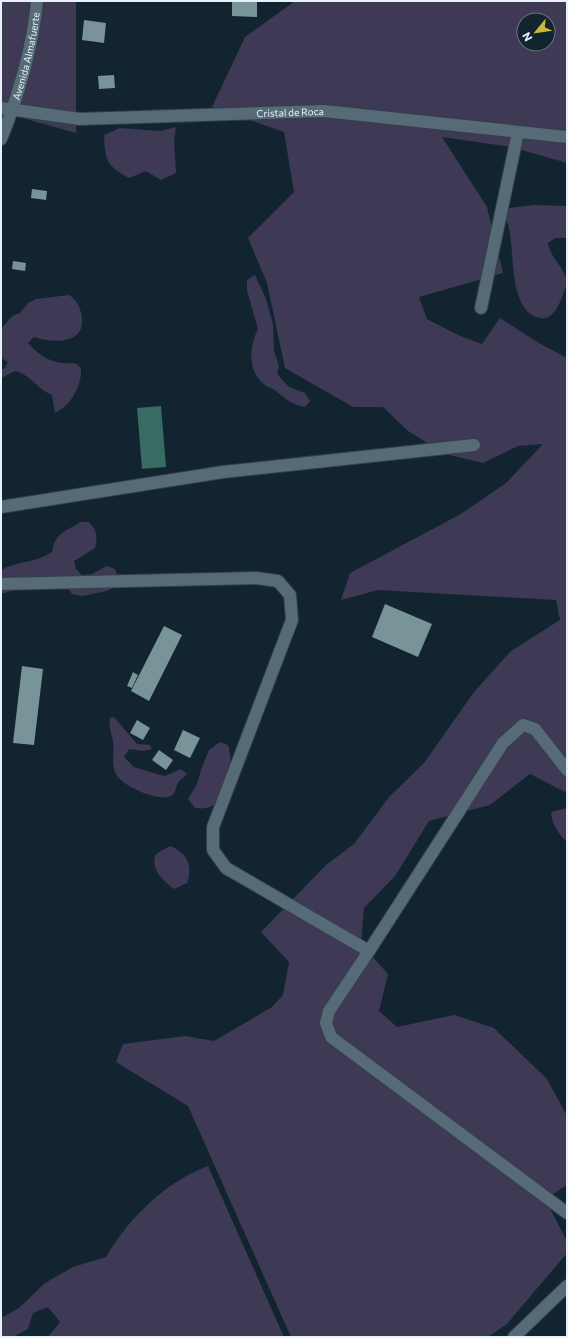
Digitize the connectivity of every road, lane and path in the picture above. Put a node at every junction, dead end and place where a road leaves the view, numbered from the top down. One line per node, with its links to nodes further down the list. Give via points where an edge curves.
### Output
1 (37, 1): 3 (street, Avenida Almafuerte, via 36,19)
2 (1, 108): 3 (street, Cristal de Roca)
3 (13, 110): 4 (street, Cristal de Roca, via 80,119 324,111); 6 (street, Avenida Almafuerte)
4 (518, 132): 5 (street, Cristal de Roca); 7 (street)
5 (567, 137)
6 (1, 139)
7 (480, 308)
8 (474, 445): 9 (street, via 223,472)
9 (1, 507)
10 (1, 584): 12 (street, via 256,578 278,581 290,596 292,620 213,827 213,850 226,868)
11 (567, 770): 12 (street, via 535,728 523,725 503,743)
12 (370, 951): 13 (street, via 329,1011 326,1023 331,1037)
13 (567, 1212)
14 (567, 1286): 15 (street)
15 (514, 1337)

